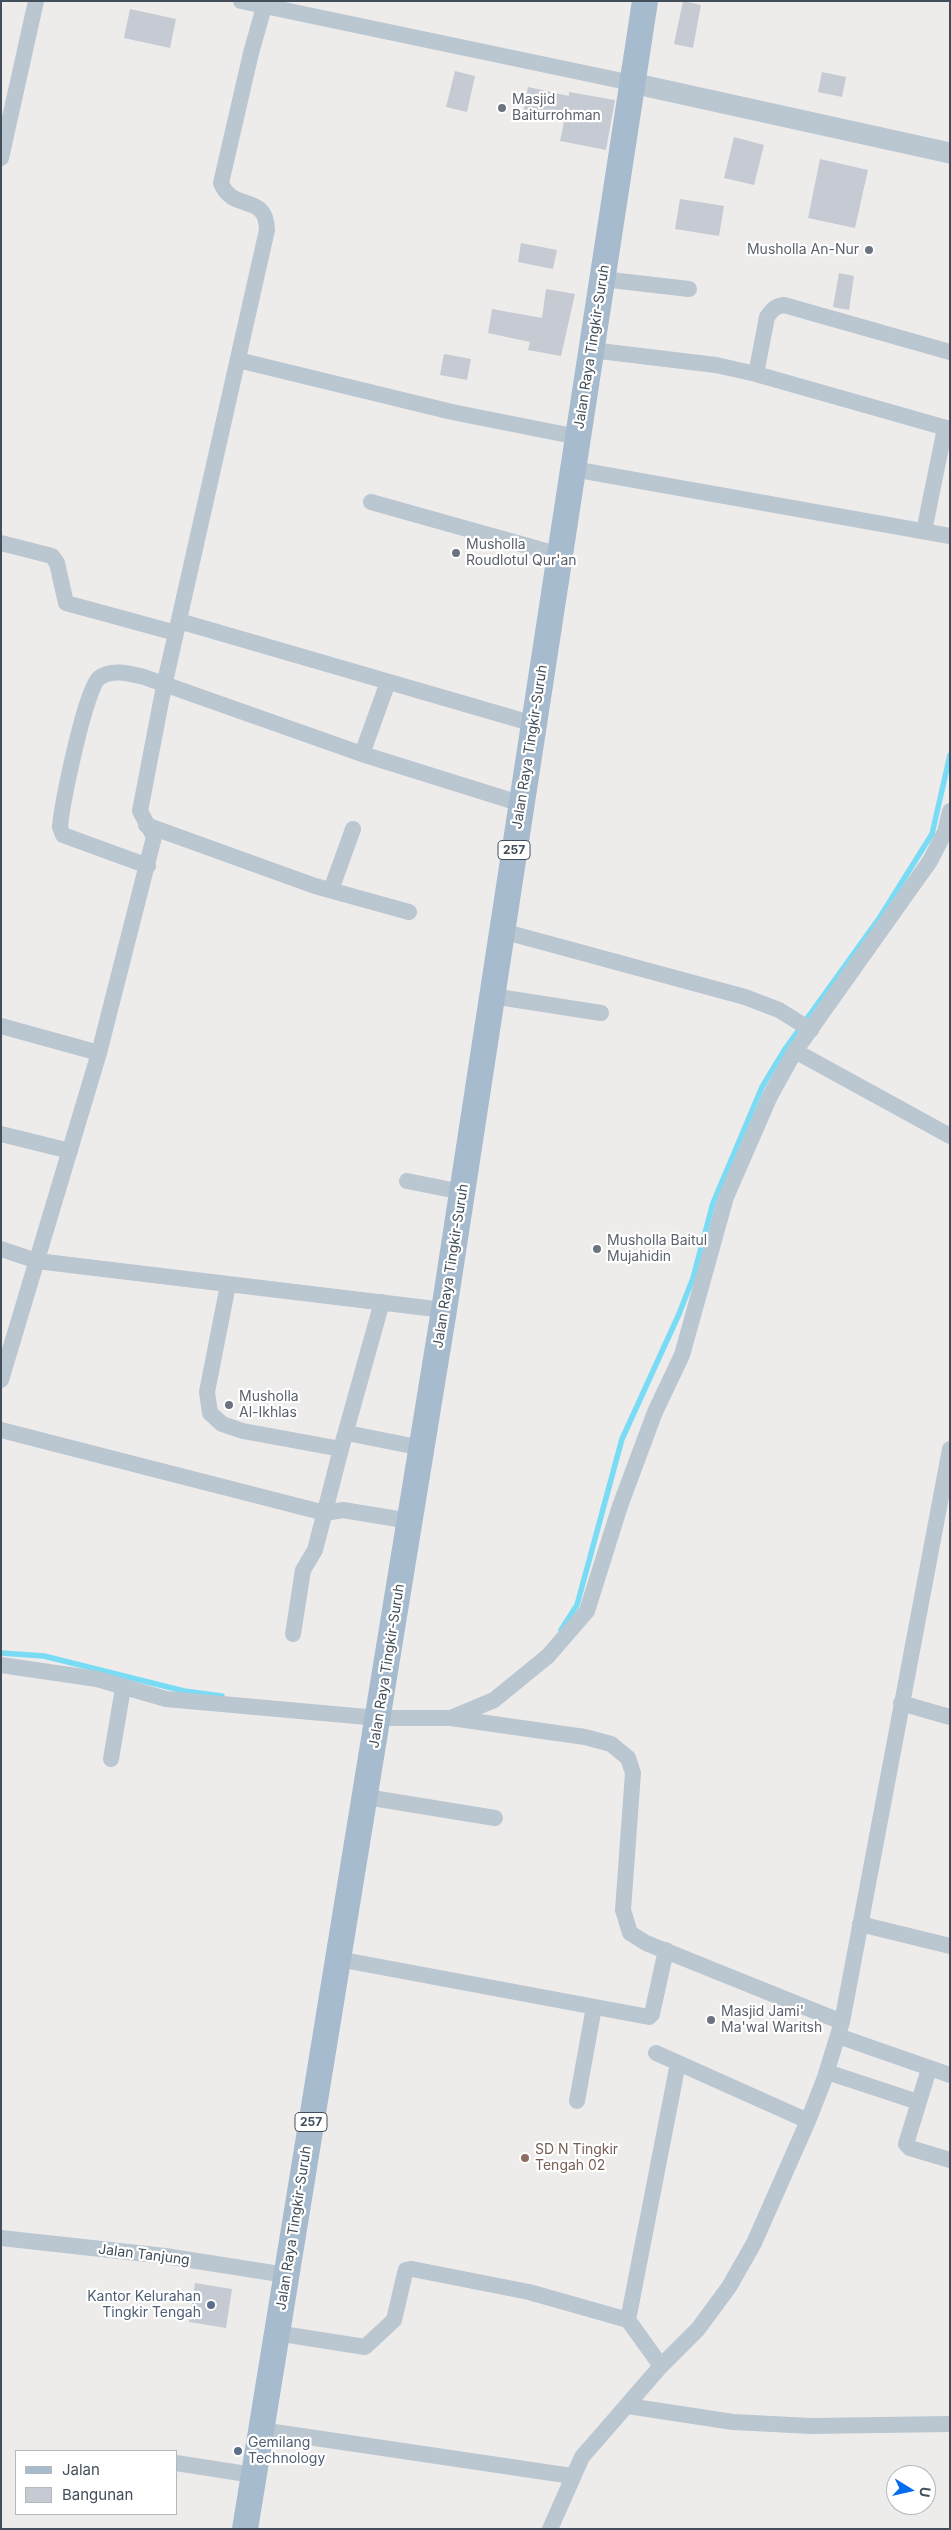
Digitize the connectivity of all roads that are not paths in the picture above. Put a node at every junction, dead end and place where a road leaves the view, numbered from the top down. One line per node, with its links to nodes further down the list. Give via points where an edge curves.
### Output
1 (36, 1): 7 (street)
2 (240, 1): 4 (street)
3 (645, 1): 5 (main road, Jalan Raya Tingkir-Suruh / 257)
4 (264, 7): 5 (street); 12 (street, via 221,183 225,192 234,199 262,210 267,217 267,230)
5 (632, 83): 6 (street); 8 (main road, Jalan Raya Tingkir-Suruh / 257)
6 (950, 153)
7 (1, 158)
8 (602, 279): 9 (street); 10 (main road, Jalan Raya Tingkir-Suruh / 257)
9 (689, 289)
10 (591, 350): 13 (street); 15 (main road, Jalan Raya Tingkir-Suruh / 257)
11 (950, 352): 13 (street, via 795,306 778,306 768,317)
12 (238, 360): 15 (street, via 452,412); 22 (street)
13 (756, 374): 14 (street)
14 (947, 428): 18 (street)
15 (578, 437): 16 (main road, Jalan Raya Tingkir-Suruh / 257)
16 (573, 469): 18 (street); 21 (main road, Jalan Raya Tingkir-Suruh / 257)
17 (371, 502): 21 (street)
18 (924, 531): 19 (street)
19 (950, 536)
20 (1, 543): 22 (street, via 52,556 57,563 66,603)
21 (560, 555): 25 (main road, Jalan Raya Tingkir-Suruh / 257)
22 (177, 627): 23 (street); 24 (street)
23 (388, 682): 25 (street); 26 (street)
24 (164, 686): 26 (street); 29 (street, via 140,811); 31 (street, via 144,677 120,673 99,678 92,690 81,728 60,827 63,835)
25 (534, 724): 27 (main road, Jalan Raya Tingkir-Suruh / 257)
26 (362, 754): 27 (street)
27 (522, 804): 34 (main road, Jalan Raya Tingkir-Suruh / 257)
28 (950, 811): 37 (street, via 945,832 930,861)
29 (146, 825): 31 (street, via 154,837); 32 (street)
30 (353, 829): 32 (street)
31 (148, 866): 40 (street)
32 (331, 890): 33 (street)
33 (409, 912)
34 (502, 931): 35 (main road, Jalan Raya Tingkir-Suruh / 257); 37 (street, via 745,997)
35 (492, 996): 36 (street); 45 (main road, Jalan Raya Tingkir-Suruh / 257)
36 (601, 1013)
37 (804, 1025): 39 (street)
38 (1, 1026): 40 (street)
39 (795, 1051): 42 (street); 65 (street, via 770,1096 726,1197 682,1355 654,1412 587,1610 548,1656 494,1700)
40 (99, 1053): 43 (street)
41 (1, 1134): 43 (street)
42 (950, 1136)
43 (70, 1152): 47 (street)
44 (407, 1181): 45 (street)
45 (462, 1192): 50 (main road, Jalan Raya Tingkir-Suruh / 257)
46 (1, 1249): 47 (street)
47 (37, 1261): 48 (street); 51 (street)
48 (228, 1285): 49 (street); 55 (street, via 207,1392 210,1413 222,1424 243,1431)
49 (382, 1302): 50 (street); 53 (street)
50 (444, 1310): 54 (main road, Jalan Raya Tingkir-Suruh / 257)
51 (1, 1380)
52 (1, 1430): 57 (street)
53 (346, 1433): 54 (street); 55 (street)
54 (422, 1448): 58 (main road, Jalan Raya Tingkir-Suruh / 257)
55 (341, 1449): 57 (street)
56 (950, 1449): 62 (street)
57 (325, 1513): 58 (street, via 343,1510); 59 (street, via 315,1550 303,1570)
58 (410, 1521): 63 (main road, Jalan Raya Tingkir-Suruh / 257)
59 (293, 1634)
60 (1, 1665): 61 (street, via 98,1679)
61 (122, 1688): 63 (street, via 166,1699); 66 (street)
62 (901, 1703): 64 (street); 69 (street)
63 (379, 1711): 65 (street); 67 (main road, Jalan Raya Tingkir-Suruh / 257)
64 (950, 1717)
65 (451, 1718): 71 (street, via 585,1738 611,1744 628,1758 634,1774 623,1910 625,1921 630,1933)
66 (111, 1759)
67 (366, 1797): 68 (street); 72 (main road, Jalan Raya Tingkir-Suruh / 257)
68 (494, 1818)
69 (860, 1924): 70 (street); 74 (street)
70 (950, 1946)
71 (666, 1950): 73 (street, via 650,2017); 74 (street)
72 (338, 1959): 73 (street); 85 (main road, Jalan Raya Tingkir-Suruh / 257)
73 (594, 2007): 80 (street)
74 (840, 2029): 77 (street); 78 (street)
75 (656, 2053): 76 (street)
76 (678, 2063): 82 (street); 86 (street)
77 (929, 2069): 79 (street); 81 (street)
78 (827, 2072): 81 (street); 82 (street)
79 (950, 2075)
80 (577, 2101)
81 (918, 2102): 83 (street, via 906,2139 907,2147)
82 (808, 2122): 88 (street, via 754,2243 729,2287 698,2329)
83 (950, 2160)
84 (1, 2238): 85 (street, Jalan Tanjung, via 165,2256)
85 (286, 2275): 87 (main road, Jalan Raya Tingkir-Suruh / 257)
86 (628, 2320): 87 (street, via 529,2292 412,2269 406,2270 394,2320 365,2347); 88 (street)
87 (276, 2333): 91 (main road, Jalan Raya Tingkir-Suruh / 257)
88 (661, 2366): 89 (street)
89 (628, 2406): 90 (street, via 733,2422 811,2426); 94 (street, via 591,2444)
90 (950, 2424)
91 (261, 2430): 93 (main road, Jalan Raya Tingkir-Suruh / 257); 94 (street)
92 (178, 2464): 93 (street)
93 (253, 2475): 95 (main road, Jalan Raya Tingkir-Suruh / 257)
94 (572, 2476): 96 (street)
95 (245, 2529)
96 (550, 2529)

